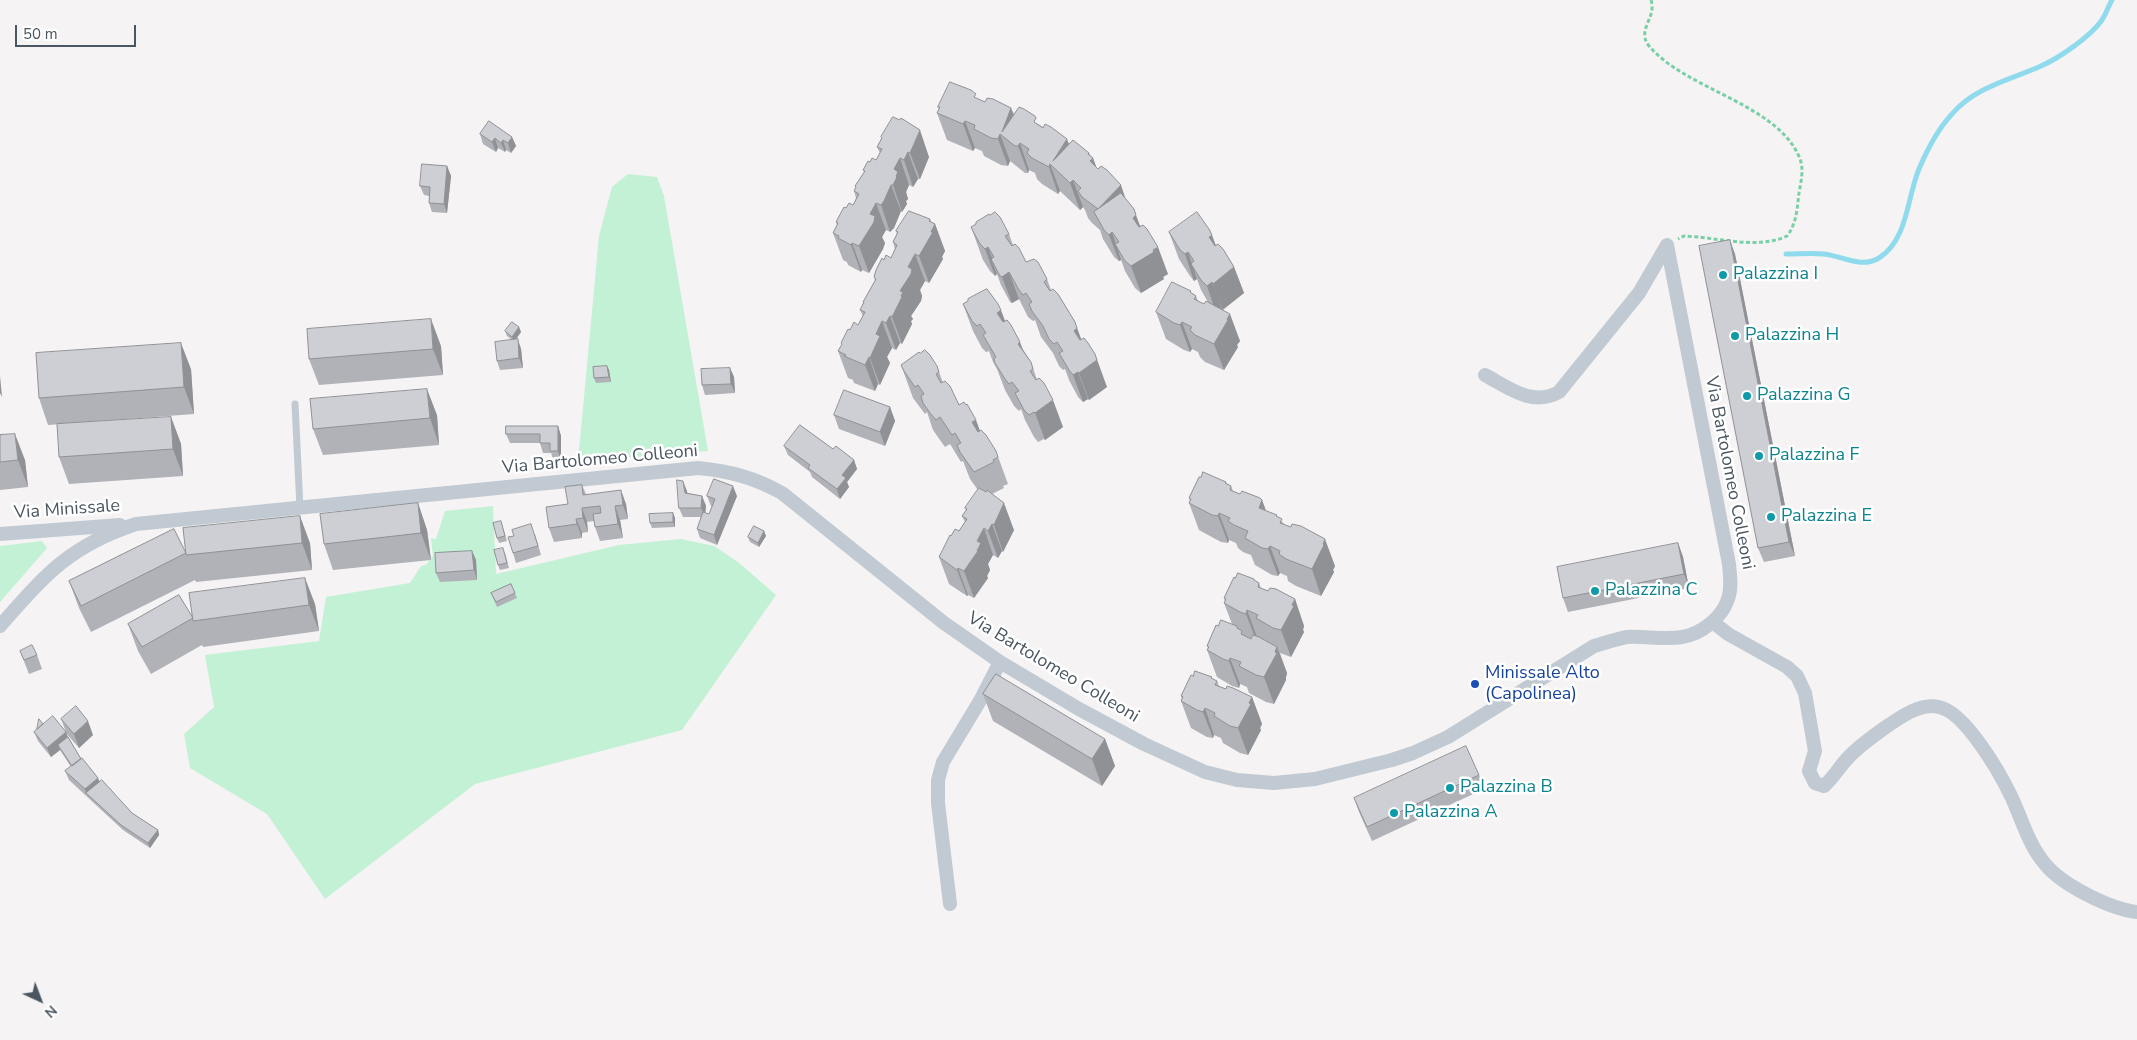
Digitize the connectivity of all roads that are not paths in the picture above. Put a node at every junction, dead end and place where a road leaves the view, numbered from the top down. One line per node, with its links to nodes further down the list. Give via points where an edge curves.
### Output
1 (1485, 375): 6 (street, Via Bartolomeo Colleoni, via 1526,397 1545,398 1559,392 1639,294 1667,245 1730,576 1728,599)
2 (295, 404): 3 (lane)
3 (300, 508): 4 (street, Via Bartolomeo Colleoni); 8 (street, Via Bartolomeo Colleoni, via 698,468 740,474 770,486 795,502 944,623)
4 (136, 524): 5 (street, Via Minissale); 7 (street, Via Bartolomeo Colleoni, via 95,540 69,556 42,579)
5 (0, 534)
6 (1713, 622): 8 (street, Via Bartolomeo Colleoni, via 1692,635 1628,637 1594,646 1434,744 1392,760 1294,782 1256,782 1205,772 1144,744); 10 (street, via 1728,634 1783,664 1797,676 1805,693 1815,750 1809,771 1819,786 1829,782 1852,754 1897,720 1916,709 1940,707 1972,732 2008,789 2036,852 2051,871 2060,880 2104,902)
7 (0, 626)
8 (1000, 662): 9 (street, via 943,762 938,780)
9 (950, 904)
10 (2137, 912)

